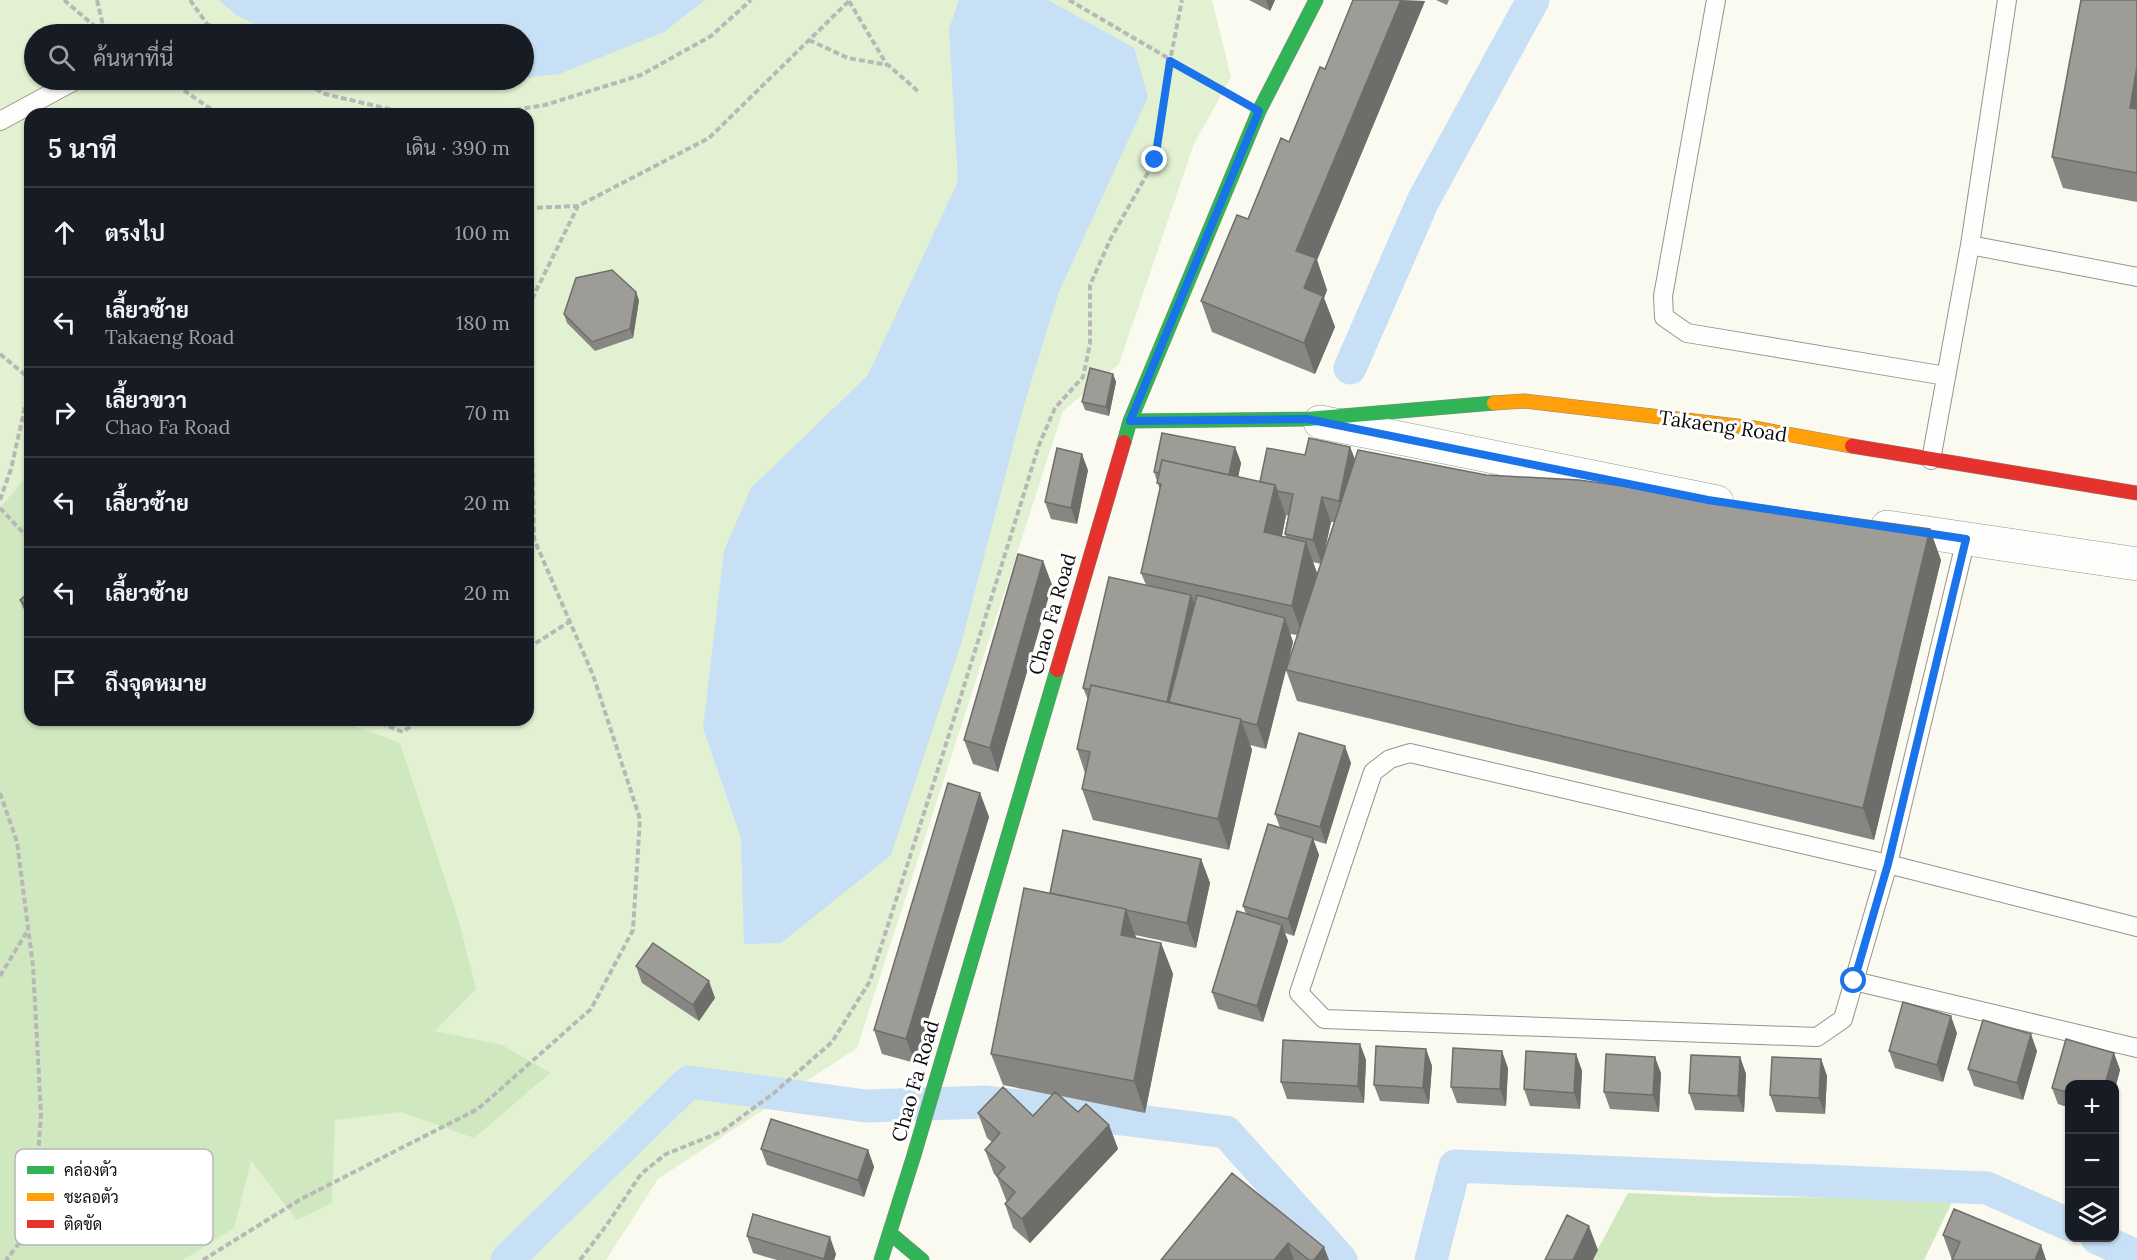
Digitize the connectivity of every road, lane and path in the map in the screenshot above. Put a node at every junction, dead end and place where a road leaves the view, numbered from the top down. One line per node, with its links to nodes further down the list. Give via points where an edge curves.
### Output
1 (64, 0): 11 (path)
2 (97, 0): 12 (path)
3 (190, 0): 13 (path)
4 (751, 0): 25 (path, via 711,36 641,75)
5 (1069, 0): 15 (path)
6 (1182, 0): 15 (path)
7 (1316, 0): 26 (main road, Chao Fa Road)
8 (1716, 0): 35 (lane, via 1663,296 1664,316 1687,333)
9 (2007, 0): 30 (lane)
10 (850, 1): 14 (path); 16 (path)
11 (93, 24)
12 (103, 24)
13 (207, 24)
14 (809, 40): 16 (path, via 848,58); 28 (path, via 709,138)
15 (1170, 61): 26 (path); 65 (path, via 1155,160 1111,238 1090,285 1090,344 1083,377 1055,408 1039,445 870,981 832,1042 774,1094 721,1132 666,1154 641,1174)
16 (888, 65): 20 (path)
17 (57, 90): 22 (lane)
18 (183, 90): 23 (path)
19 (318, 90): 24 (path)
20 (919, 92)
21 (24, 108): 27 (lane)
22 (24, 108)
23 (209, 108)
24 (385, 108)
25 (526, 108)
26 (1259, 111): 38 (main road, Chao Fa Road)
27 (0, 121)
28 (578, 206): 29 (path); 32 (path)
29 (534, 208)
30 (1970, 245): 31 (lane); 35 (lane)
31 (2137, 277)
32 (534, 295)
33 (0, 354): 34 (path)
34 (24, 374)
35 (1946, 376): 39 (lane)
36 (24, 412): 41 (path)
37 (1307, 419): 38 (main road, Takaeng Road); 39 (main road, Takaeng Road, via 1524,401 1754,428); 42 (street, Takaeng Road, via 1706,509)
38 (1130, 421): 61 (main road, Chao Fa Road)
39 (1931, 460): 40 (main road, Takaeng Road)
40 (2137, 493)
41 (0, 500)
42 (1743, 506)
43 (0, 508): 45 (path)
44 (1860, 523): 47 (street)
45 (24, 534)
46 (534, 539): 49 (path)
47 (1966, 539): 48 (street); 54 (lane)
48 (2137, 564)
49 (569, 622): 50 (path); 64 (path, via 593,675 640,819 633,930 591,1009 478,1109 301,1199)
50 (534, 644)
51 (388, 726): 52 (path, via 403,732)
52 (411, 726)
53 (0, 794): 56 (path, via 17,842)
54 (1888, 864): 55 (lane); 58 (lane); 58 (lane, via 1410,753 1390,759 1372,772 1299,993 1324,1019 1816,1037 1843,1019)
55 (2137, 927)
56 (28, 930): 57 (path); 60 (path, via 40,1114)
57 (0, 976)
58 (1854, 981): 59 (lane)
59 (2137, 1048)
60 (38, 1149)
61 (891, 1234): 66 (main road, Chao Fa Road); 67 (main road)
62 (18, 1245): 63 (path)
63 (6, 1260)
64 (203, 1260)
65 (580, 1260)
66 (881, 1260)
67 (922, 1260)

